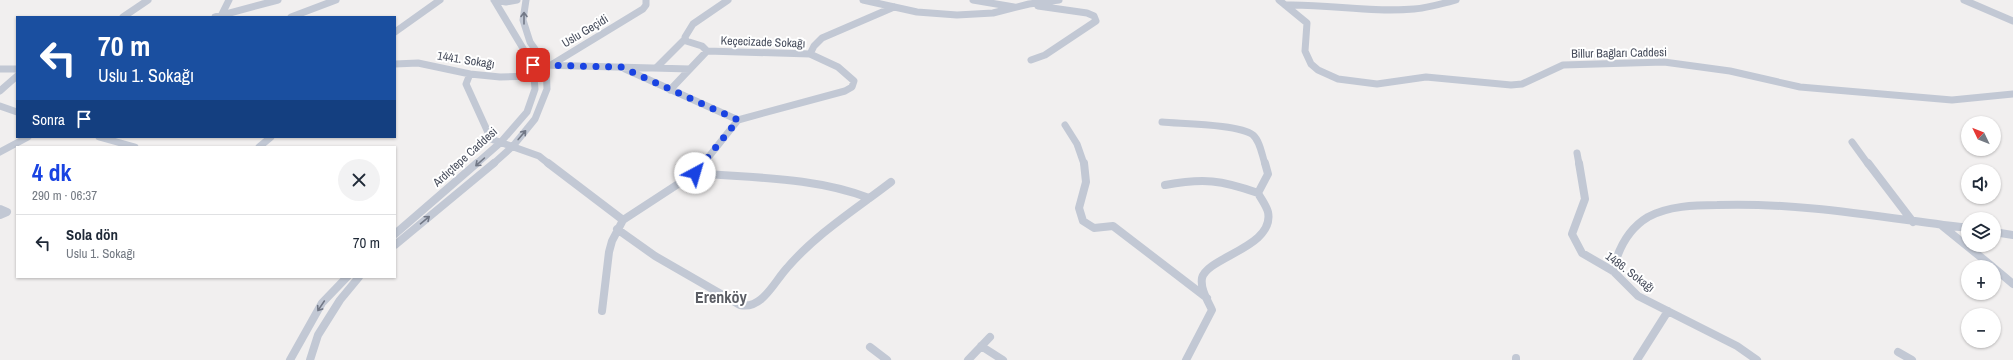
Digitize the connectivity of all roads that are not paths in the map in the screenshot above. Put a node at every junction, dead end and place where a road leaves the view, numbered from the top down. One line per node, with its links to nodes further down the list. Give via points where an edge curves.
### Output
1 (148, 0): 21 (street)
2 (229, 0): 22 (street)
3 (269, 0): 22 (street, via 278,0)
4 (336, 0): 23 (street)
5 (440, 0): 25 (street)
6 (494, 0): 7 (street); 31 (street, Ardıçtepe Caddesi)
7 (517, 0)
8 (526, 0): 32 (street, one-way to 8, via 530,42 523,20)
9 (646, 0): 32 (street, Uslu Geçidi, via 643,9)
10 (728, 0): 26 (street, via 693,24)
11 (864, 0): 19 (street)
12 (973, 0): 20 (street)
13 (1059, 0): 17 (street)
14 (1279, 0): 18 (street, Billur Bağları Caddesi)
15 (1456, 0): 18 (street, via 1433,8 1412,10 1327,1)
16 (1964, 0): 24 (street)
17 (1029, 4): 20 (street); 29 (street, via 1087,13 1096,20 1045,55)
18 (1288, 5): 43 (street, Billur Bağları Caddesi, via 1306,23 1305,51 1311,64 1327,75 1356,83 1377,84 1426,77 1511,85 1522,84 1563,65 1664,62 1730,71 1800,87 1952,100)
19 (894, 7): 20 (street, via 931,14 957,15 993,13); 28 (street, via 822,38)
20 (1014, 8)
21 (124, 16)
22 (218, 16)
23 (294, 16)
24 (2013, 21)
25 (396, 31)
26 (685, 39): 27 (street); 34 (street)
27 (707, 51): 28 (street, Keçecizade Sokağı); 37 (street, Keçecizade Sokağı)
28 (810, 54): 46 (street, Keçecizade Sokağı, via 838,67 853,79 852,87 846,91)
29 (1031, 60)
30 (396, 64): 38 (street, 1441. Sokağı, via 418,63)
31 (533, 65): 32 (street); 39 (street, Ardıçtepe Caddesi)
32 (548, 65): 33 (street); 56 (street, one-way to 32, via 535,119 542,105 547,89)
33 (621, 67): 34 (street); 41 (street)
34 (656, 68): 37 (street)
35 (0, 69): 36 (street)
36 (16, 69)
37 (690, 69): 41 (street, Keçecizade Sokağı)
38 (470, 74): 39 (street, 1441. Sokağı, via 500,77); 53 (street, via 466,84 490,137)
39 (534, 76): 53 (street, Ardıçtepe Caddesi, via 535,89 527,112)
40 (16, 77): 42 (street)
41 (670, 90): 46 (street)
42 (0, 91)
43 (2013, 94)
44 (0, 106): 45 (street)
45 (16, 112)
46 (738, 120): 59 (street)
47 (1162, 122): 62 (street, via 1233,128 1250,133 1254,136 1268,171 1268,176)
48 (1065, 125): 81 (street, via 1076,141 1083,159 1086,179 1079,215 1083,222 1092,228 1113,226)
49 (26, 138): 57 (street)
50 (103, 138): 54 (street)
51 (270, 138): 55 (street)
52 (1852, 142): 67 (street)
53 (500, 143): 56 (street); 71 (street, Ardıçtepe Caddesi, one-way to 71)
54 (131, 146)
55 (260, 146)
56 (513, 146): 66 (street, via 544,159); 74 (street, one-way to 56)
57 (0, 152)
58 (1578, 153): 76 (street, 1486. Sokağı, via 1585,199 1572,234 1582,253)
59 (695, 173): 63 (street, via 819,183); 66 (street)
60 (891, 182): 63 (street)
61 (1166, 185): 62 (street, via 1214,179)
62 (1258, 193): 81 (street, via 1268,211 1266,227 1240,252 1203,272 1201,283)
63 (869, 198): 70 (street, via 813,242 758,303 748,307 740,305 655,256)
64 (0, 209): 65 (street, via 6,212)
65 (0, 215)
66 (623, 220): 70 (street)
67 (1913, 222): 68 (street); 76 (street, via 1854,213 1774,206 1727,204 1676,208 1650,216 1630,231 1621,245)
68 (1941, 225): 69 (street); 75 (street)
69 (1961, 227)
70 (617, 229): 82 (street, via 609,252)
71 (396, 233)
72 (2001, 233): 73 (street)
73 (2013, 235)
74 (396, 244)
75 (1985, 260)
76 (1613, 271): 83 (street, 1486. Sokağı, via 1638,296)
77 (2001, 273): 80 (street)
78 (346, 278): 88 (street, one-way to 88, via 322,303)
79 (358, 278): 89 (street, via 340,300 318,335)
80 (2013, 284)
81 (1207, 299): 93 (street, via 1212,310)
82 (602, 311)
83 (1668, 311): 94 (street); 95 (street, 1486. Sokağı, via 1737,346)
84 (990, 337): 85 (street)
85 (981, 346): 91 (street); 92 (street)
86 (870, 347): 90 (street)
87 (1898, 352): 96 (street)
88 (290, 360)
89 (310, 360)
90 (887, 360)
91 (968, 360)
92 (1003, 360)
93 (1186, 360)
94 (1637, 360)
95 (1757, 360)
96 (1912, 360)

